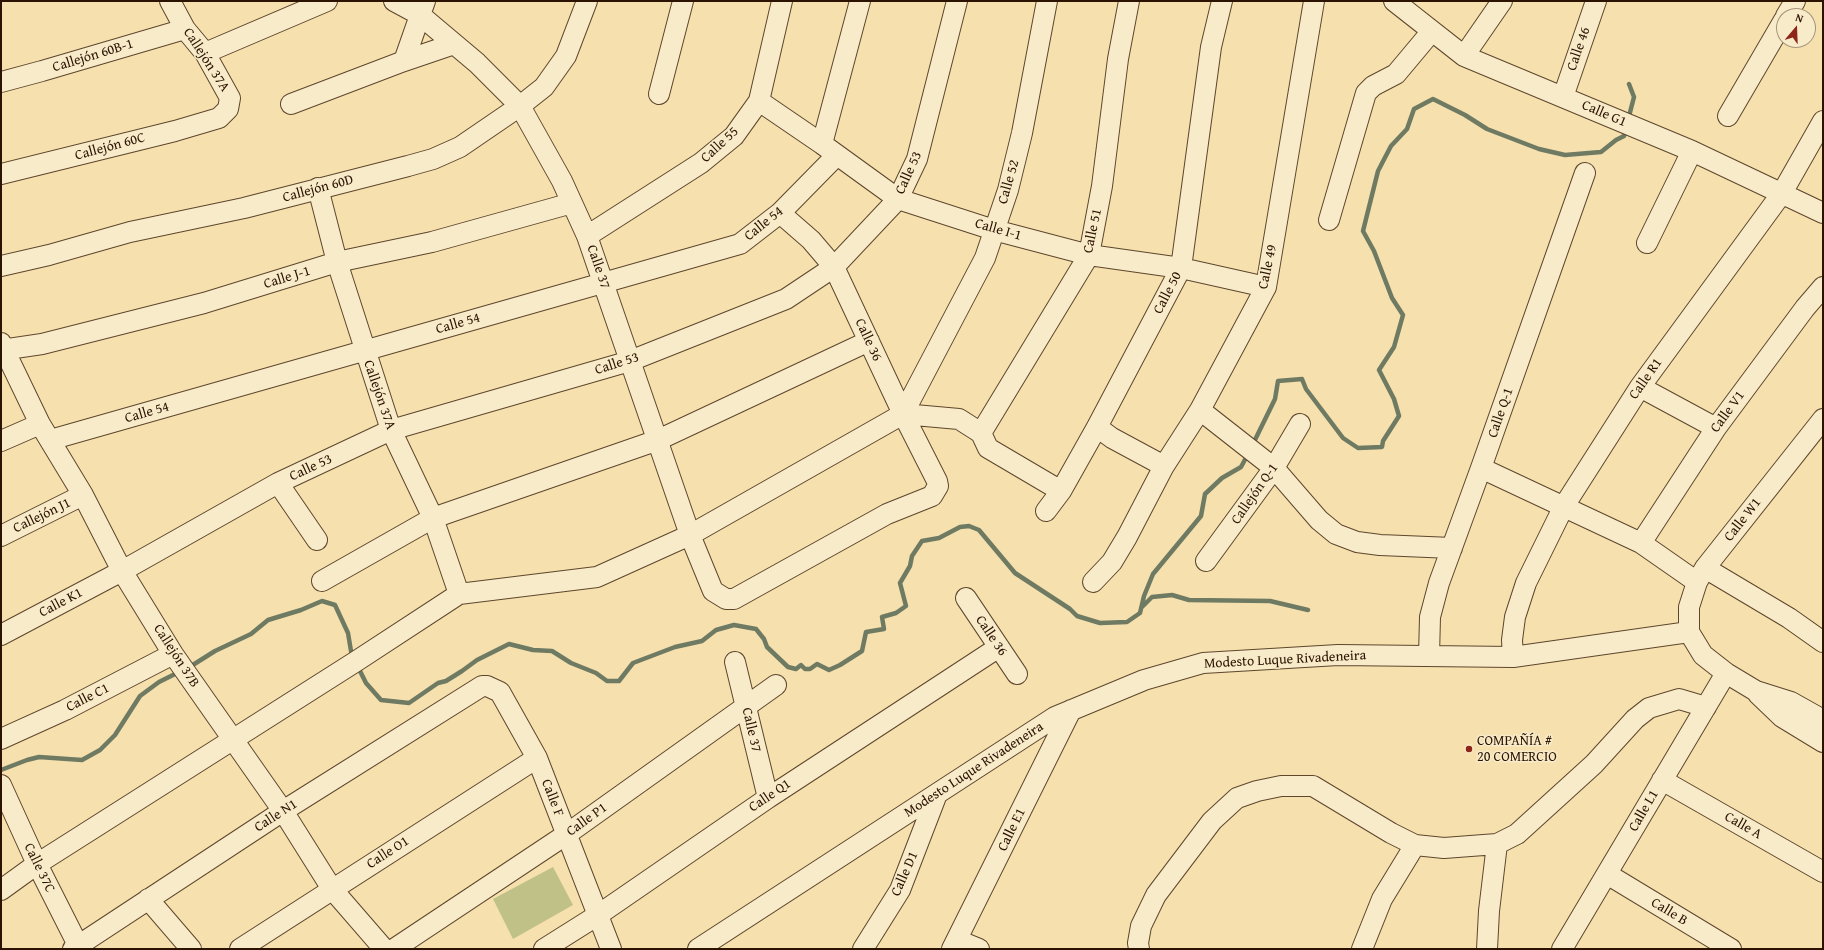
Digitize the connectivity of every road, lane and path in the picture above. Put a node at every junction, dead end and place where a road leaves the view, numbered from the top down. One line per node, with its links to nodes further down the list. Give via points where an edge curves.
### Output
1 (170, 1): 17 (street, Callejón 37A)
2 (327, 1): 21 (street)
3 (394, 1): 16 (street, Calle 37)
4 (587, 1): 29 (street, Callejón 60D, via 566,56 544,87)
5 (683, 1): 25 (street)
6 (782, 1): 27 (street, Calle 55)
7 (860, 1): 33 (street, Calle 54)
8 (957, 1): 39 (street, Calle 53, via 917,159)
9 (1047, 1): 44 (street, Calle 52, via 1022,133 1008,190)
10 (1129, 1): 47 (street, Calle 51, via 1118,59 1102,186)
11 (1222, 1): 51 (street, Calle 50, via 1211,47)
12 (1314, 1): 53 (street, Calle 49)
13 (1502, 1): 22 (street)
14 (1596, 1): 26 (street, Calle 46)
15 (1399, 3): 18 (street, Calle G1)
16 (423, 8): 20 (street, Calle 37); 23 (street)
17 (185, 29): 21 (street, Callejón 37A); 24 (street, Callejón 60B-1)
18 (1432, 31): 22 (street, Calle G1); 43 (street, via 1396,74 1373,86 1366,93)
19 (1776, 34): 30 (street)
20 (454, 44): 23 (street); 29 (street, Calle 37)
21 (205, 53): 31 (street, Callejón 37A, via 230,98 228,109)
22 (1464, 56): 26 (street, Calle G1)
23 (404, 62): 28 (street)
24 (1, 82)
25 (658, 94)
26 (1563, 97): 34 (street, Calle G1)
27 (759, 101): 33 (street, Calle I-1); 45 (street, Calle 55, via 734,136 701,163)
28 (291, 104)
29 (520, 106): 37 (street, Callejón 60D, via 460,148 433,159); 40 (street, Calle 37)
30 (1728, 116)
31 (219, 118): 36 (street, Callejón 60C)
32 (1823, 121): 38 (street, Calle R1)
33 (829, 149): 39 (street, Calle I-1); 41 (street, Calle 54)
34 (1692, 151): 38 (street, Calle G1); 46 (street)
35 (1585, 173): 73 (street, Calle Q-1)
36 (1, 174)
37 (318, 188): 48 (street, Callejón 37A); 49 (street, Callejón 60D, via 244,208 130,232)
38 (1782, 193): 42 (street, Calle G1); 59 (street, Calle R1)
39 (898, 199): 44 (street, Calle I-1); 50 (street, Calle 53)
40 (572, 203): 45 (street, Calle 37); 48 (street, Calle J-1, via 432,242)
41 (780, 213): 50 (street, Calle 36, via 811,240); 52 (street, Calle 54, via 740,244)
42 (1823, 213)
43 (1329, 220)
44 (994, 230): 47 (street, Calle I-1); 61 (street, Calle 52, via 985,258)
45 (587, 236): 52 (street, Calle 37)
46 (1647, 243)
47 (1089, 254): 51 (street, Calle I-1); 68 (street, Calle 51)
48 (337, 262): 56 (street, Calle J-1, via 204,304 42,344); 57 (street, Callejón 37A)
49 (1, 266)
50 (834, 267): 55 (street, Calle 36); 58 (street, Calle 53, via 786,299)
51 (1181, 268): 53 (street, Calle I-1); 64 (street, Calle 50)
52 (604, 283): 57 (street, Calle 54); 58 (street, Calle 37)
53 (1266, 287): 60 (street, Calle 49)
54 (1823, 287): 65 (street, Calle V1)
55 (869, 341): 61 (street, Calle 36); 69 (street)
56 (2, 347): 67 (street, Callejón 37B)
57 (364, 351): 66 (street, Callejón 37A); 67 (street, Calle 54)
58 (630, 361): 66 (street, Calle 53); 69 (street, Calle 37)
59 (1640, 387): 65 (street); 77 (street, Calle R1)
60 (1200, 410): 71 (street, Calle 49); 72 (street)
61 (903, 414): 68 (street, via 959,419); 80 (street); 90 (street, Calle 36, via 937,481 936,491 932,496 887,514 734,599 726,599)
62 (1823, 419): 87 (street, Calle W1)
63 (1300, 424): 72 (street, Callejón Q-1)
64 (1097, 427): 71 (street); 75 (street, Calle 50)
65 (1716, 428): 83 (street, Calle V1)
66 (391, 430): 74 (street, Calle 53); 79 (street, Callejón 37A)
67 (45, 432): 70 (street, Calle 54); 76 (street, Callejón 37B)
68 (981, 433): 75 (street, via 988,448)
69 (658, 440): 79 (street); 80 (street, Calle 37)
70 (1, 442)
71 (1164, 466): 89 (street, Calle 49, via 1112,562)
72 (1274, 468): 84 (street, via 1319,520 1336,534 1357,542 1380,545); 85 (street, Callejón Q-1)
73 (1481, 468): 77 (street); 84 (street, Calle Q-1)
74 (278, 483): 82 (street); 86 (street, Calle 53)
75 (1061, 491): 78 (street, Calle 50)
76 (83, 496): 81 (street, Callejón J1); 86 (street, Callejón 37B)
77 (1564, 506): 83 (street); 99 (street, Calle R1, via 1526,583 1515,617)
78 (1046, 511)
79 (433, 518): 88 (street); 91 (street, Callejón 37A)
80 (690, 535): 90 (street, Calle 37); 91 (street, via 597,577)
81 (1, 536)
82 (316, 540)
83 (1641, 543): 87 (street)
84 (1452, 548): 98 (street, Calle Q-1, via 1430,617)
85 (1206, 561)
86 (122, 571): 94 (street, Calle K1); 97 (street, Callejón 37B)
87 (1701, 575): 93 (street, Calle W1, via 1690,607); 95 (street, via 1788,618)
88 (322, 581)
89 (1093, 582)
90 (712, 591)
91 (459, 594): 111 (street)
92 (966, 598): 96 (street, Calle 36)
93 (1689, 632): 99 (street, Modesto Luque Rivadeneira); 102 (street, via 1703,655)
94 (1, 635)
95 (1823, 642)
96 (999, 647): 101 (street, Calle 36); 117 (street, Calle Q1)
97 (173, 654): 110 (street, Calle C1, via 64,710); 111 (street, Callejón 37B)
98 (1429, 656): 99 (street, Modesto Luque Rivadeneira); 108 (street, Modesto Luque Rivadeneira, via 1338,655 1203,663 1144,680)
99 (1513, 657)
100 (735, 662): 106 (street, Calle 37)
101 (1017, 674)
102 (1726, 674): 105 (street); 107 (street, Calle L1)
103 (776, 685): 106 (street, Calle P1)
104 (482, 686): 113 (street, Calle F, via 500,692); 118 (street, Calle N1)
105 (1756, 691): 109 (street, via 1791,702); 112 (street, via 1782,717)
106 (746, 706): 117 (street, Calle 37); 119 (street, Calle P1)
107 (1706, 707): 114 (street, Calle L1); 120 (street, via 1679,699 1650,708 1635,719 1594,764 1517,834)
108 (1071, 710): 115 (street, Modesto Luque Rivadeneira, via 1056,717); 129 (street, Calle E1)
109 (1823, 720)
110 (1, 738)
111 (232, 739): 118 (street, Callejón 37B); 122 (street)
112 (1823, 742)
113 (537, 758): 119 (street, Calle F); 125 (street, Calle O1)
114 (1662, 780): 123 (street, Calle A); 124 (street, Calle L1)
115 (937, 794): 137 (street, Modesto Luque Rivadeneira); 138 (street, Calle D1, via 900,890)
116 (3, 795): 122 (street, Calle 37C)
117 (768, 798): 128 (street, Calle Q1)
118 (283, 811): 125 (street, Callejón 37B); 127 (street, Calle N1)
119 (567, 834): 128 (street, Calle F); 134 (street, Calle P1)
120 (1497, 844): 121 (street, via 1444,848); 142 (street, via 1489,910)
121 (1415, 845): 140 (street, via 1313,786 1281,786 1237,798 1212,821 1156,895 1141,926); 141 (street, via 1382,899)
122 (37, 864): 126 (street); 130 (street, Calle 37C)
123 (1823, 872)
124 (1607, 874): 143 (street, Calle L1); 144 (street, Calle B)
125 (332, 889): 132 (street, Calle O1); 133 (street, Callejón 37B)
126 (1, 890)
127 (148, 899): 130 (street, Calle N1); 131 (street)
128 (598, 915): 135 (street, Calle Q1); 136 (street, Calle F)
129 (955, 945): 139 (street)
130 (77, 948)
131 (191, 949)
132 (240, 949)
133 (384, 949)
134 (394, 949)
135 (544, 949)
136 (611, 949)
137 (698, 949)
138 (863, 949)
139 (979, 949)
140 (1139, 949)
141 (1362, 949)
142 (1488, 949)
143 (1562, 949)
144 (1731, 949)

